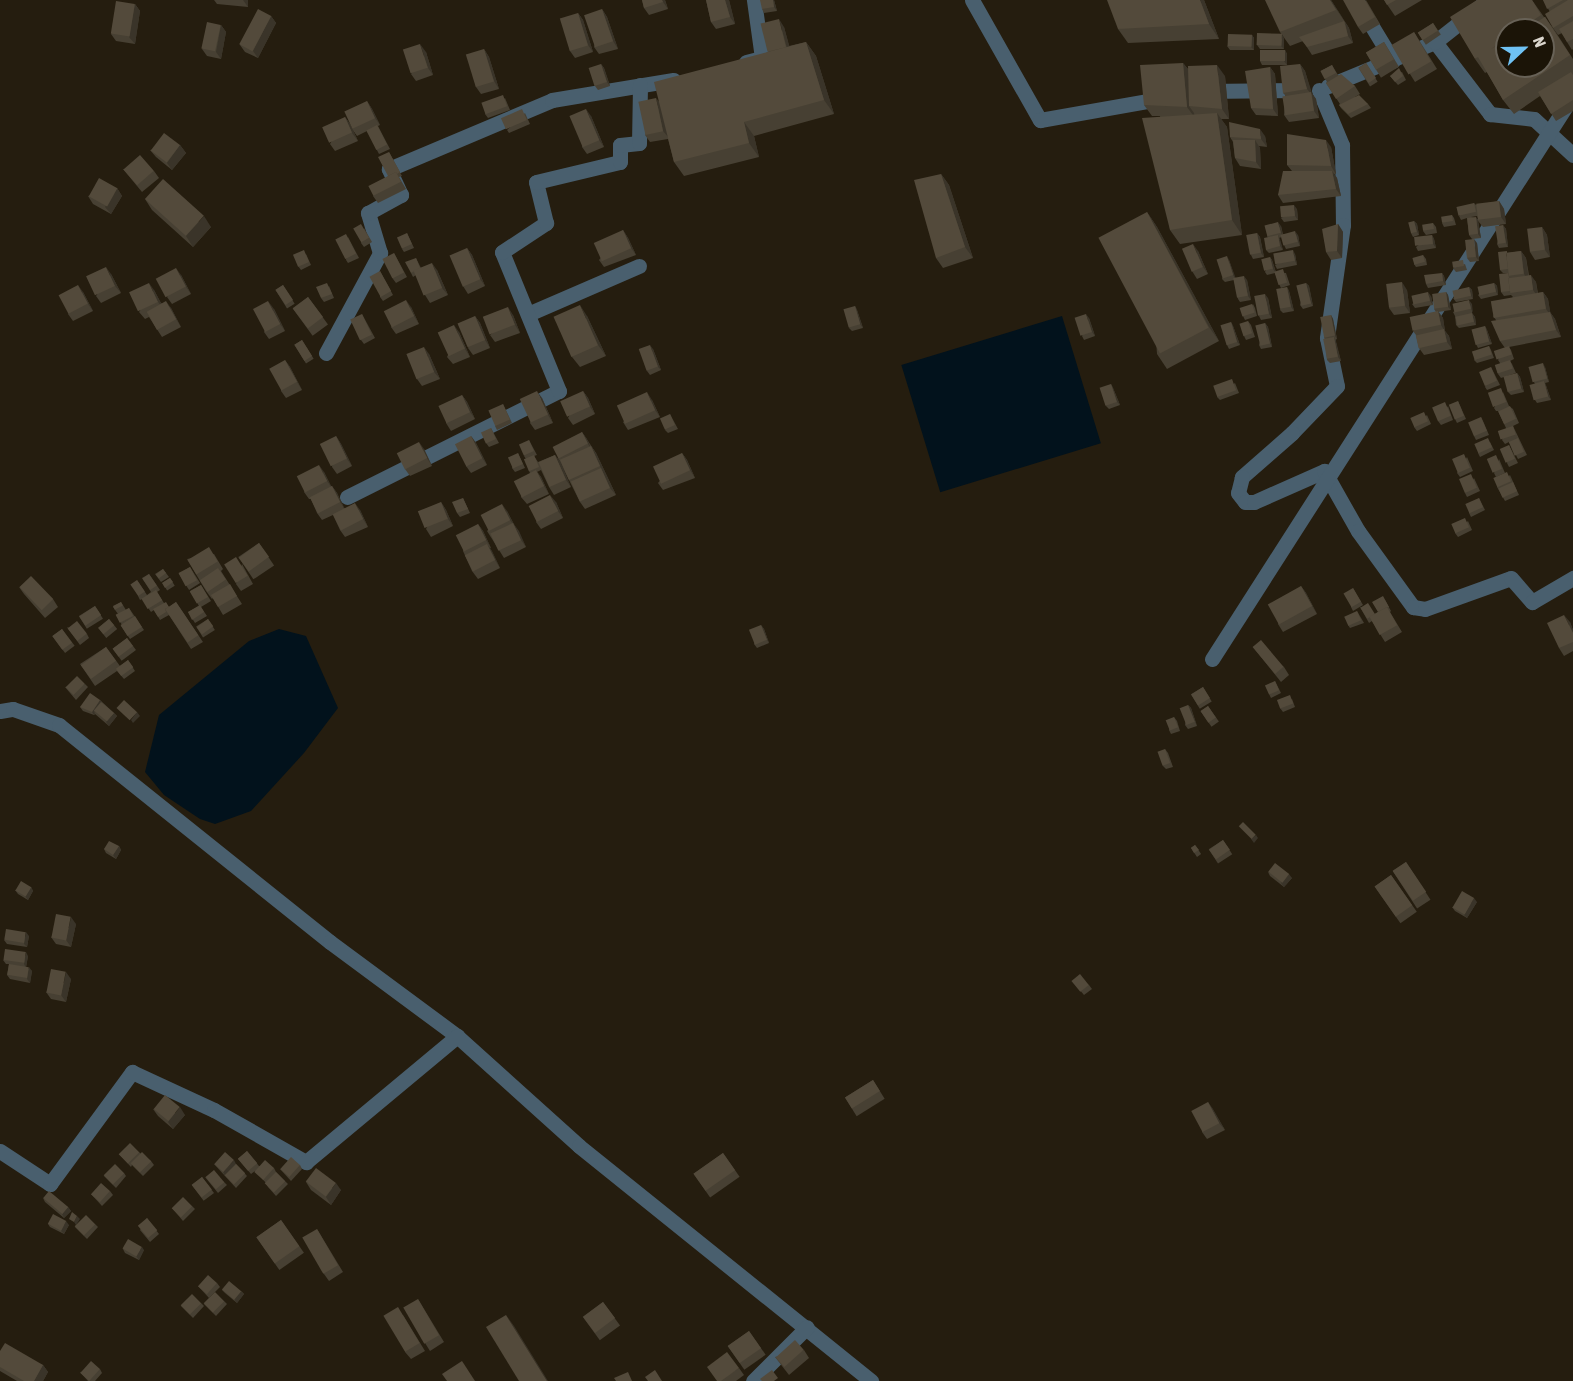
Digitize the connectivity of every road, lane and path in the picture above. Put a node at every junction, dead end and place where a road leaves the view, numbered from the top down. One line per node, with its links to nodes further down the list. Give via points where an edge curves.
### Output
1 (754, 0): 7 (street, via 762,58)
2 (972, 0): 10 (street, via 1040,120 1186,94)
3 (1356, 0): 6 (street)
4 (1488, 0): 5 (street)
5 (1435, 42): 6 (street); 12 (street, via 1490,114 1534,119)
6 (1393, 61): 10 (street)
7 (732, 66)
8 (691, 77): 9 (street)
9 (640, 85): 14 (street, via 639,143 620,145 621,162 536,182 546,223 502,252); 15 (street, via 552,100 389,169 401,195 368,213 380,253)
10 (1319, 90): 17 (street, via 1342,145 1343,225 1327,338 1337,386 1242,477 1238,493 1245,502 1254,502 1324,471 1358,531 1413,607 1425,609 1511,578 1532,602)
11 (1573, 95): 18 (street)
12 (1573, 155)
13 (639, 266): 14 (street)
14 (528, 314): 16 (street, via 559,391)
15 (326, 353)
16 (347, 497)
17 (1573, 578)
18 (1212, 659)
19 (0, 711): 20 (street, via 13,709 59,725 330,942)
20 (457, 1036): 21 (street, via 306,1162 232,1119 132,1071 50,1184); 22 (street, via 579,1146)
21 (0, 1151)
22 (807, 1327): 23 (street); 24 (street)
23 (753, 1381)
24 (871, 1381)

